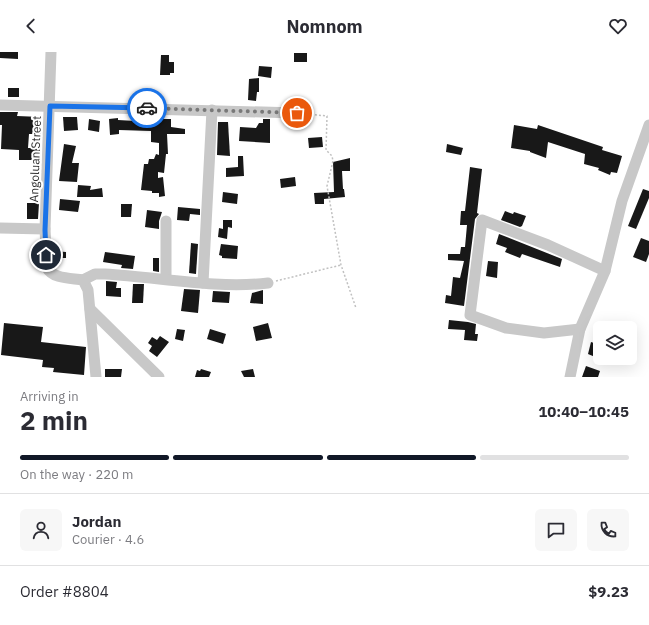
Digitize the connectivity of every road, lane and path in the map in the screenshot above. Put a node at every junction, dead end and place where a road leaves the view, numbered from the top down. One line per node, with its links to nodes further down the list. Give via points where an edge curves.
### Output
1 (51, 52): 3 (street, Angoluan Street)
2 (0, 105): 3 (street)
3 (50, 106): 4 (street); 9 (street, Angoluan Street)
4 (212, 110): 5 (street); 14 (street)
5 (297, 113): 10 (path, via 326,116 326,150 333,161 327,186)
6 (649, 125): 11 (street, via 622,201)
7 (166, 221): 12 (street)
8 (0, 228): 9 (street)
9 (45, 230): 13 (street, Angoluan Street, via 46,268 58,276)
10 (341, 266): 15 (path); 16 (path)
11 (605, 271): 18 (street); 18 (street, via 548,245 482,220 470,315 506,328 544,333)
12 (166, 279): 13 (street, via 95,274); 14 (street)
13 (82, 280): 17 (street, via 88,290)
14 (203, 282): 15 (street, via 246,285)
15 (268, 283)
16 (356, 308)
17 (90, 309): 19 (street); 20 (street)
18 (580, 329): 21 (street)
19 (96, 377)
20 (159, 377)
21 (570, 377)

